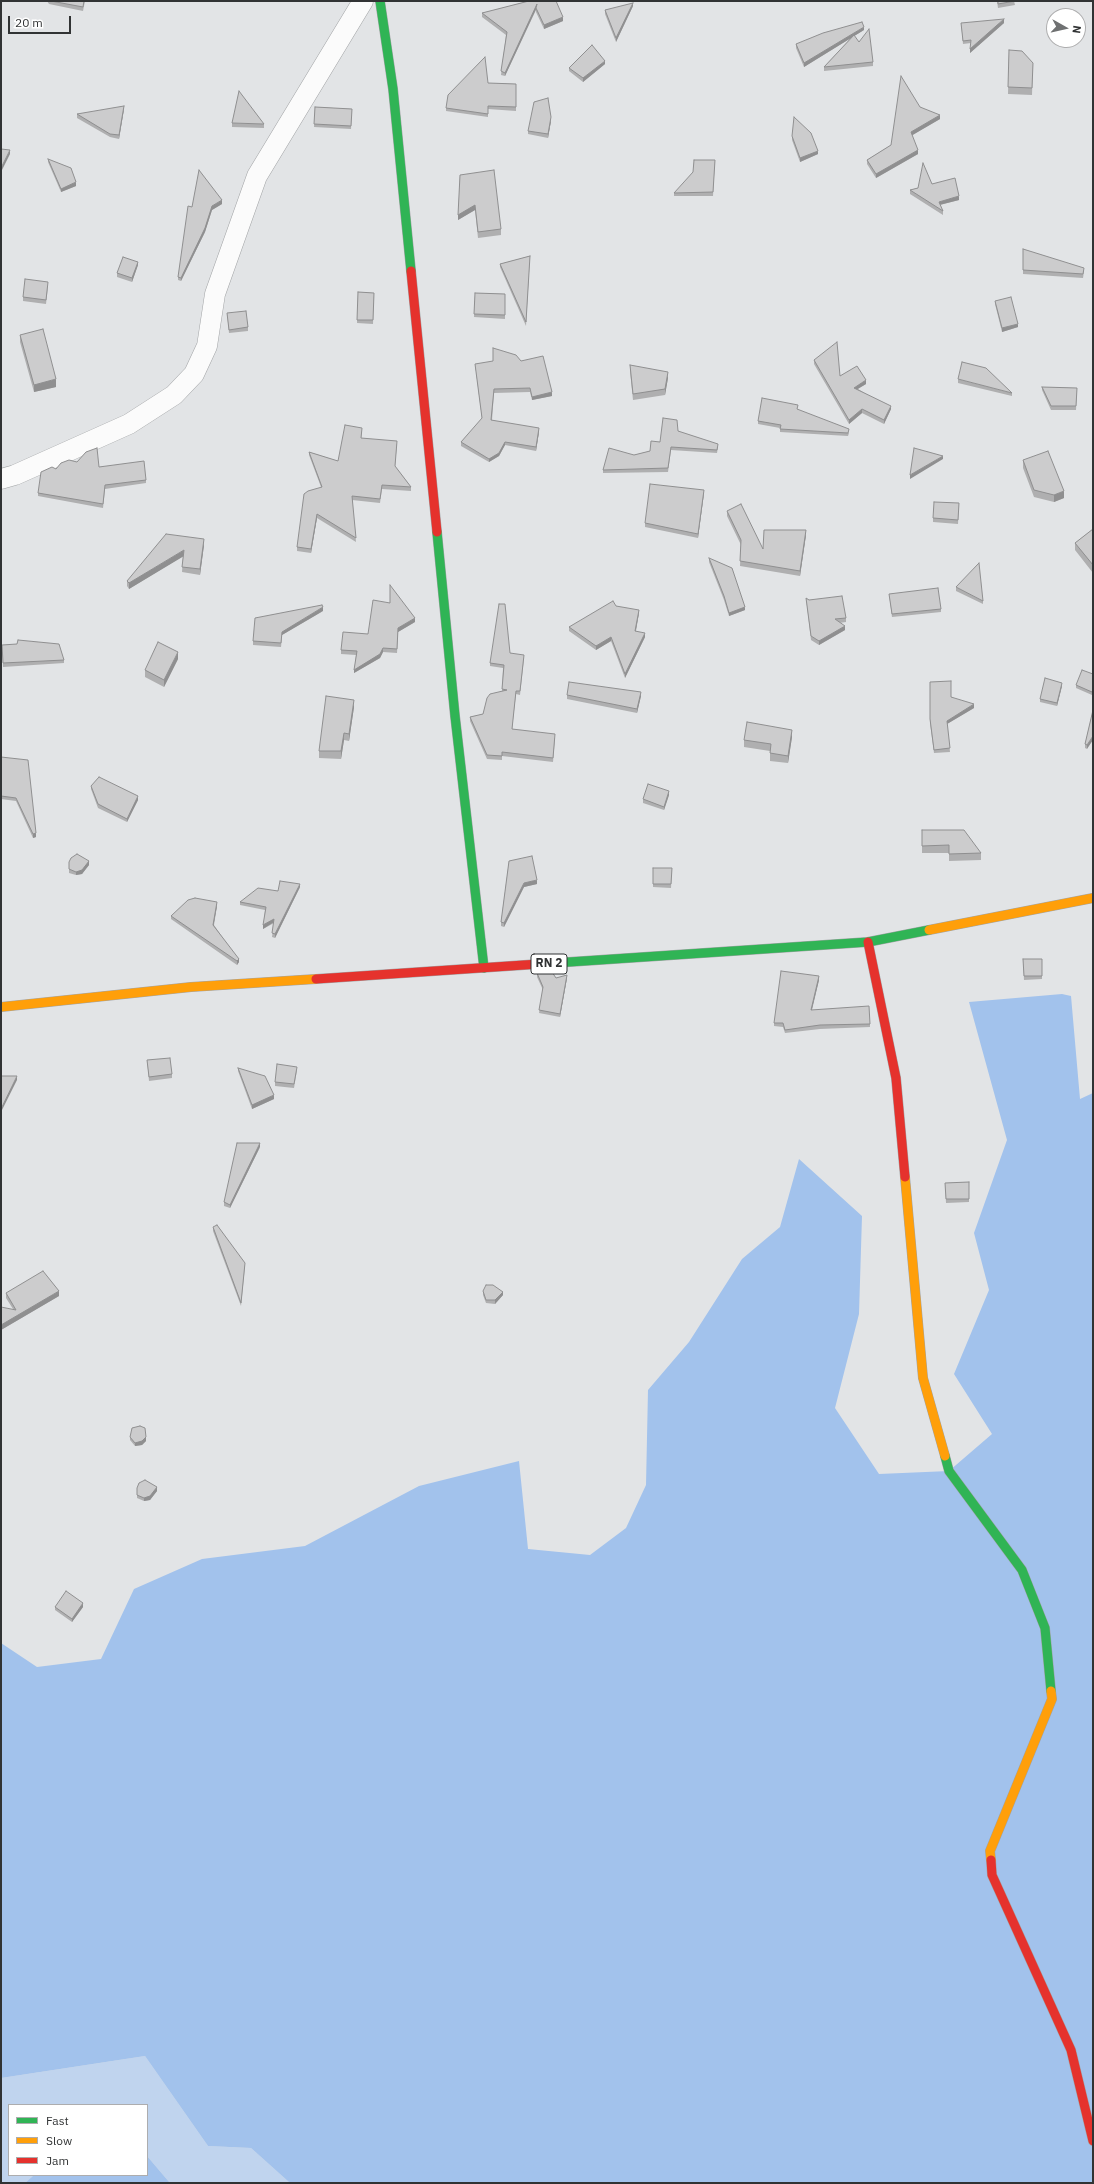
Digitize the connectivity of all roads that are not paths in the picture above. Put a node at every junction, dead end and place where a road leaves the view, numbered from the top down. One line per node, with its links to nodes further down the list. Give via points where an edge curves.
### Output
1 (363, 1): 3 (street, via 257,176 215,294 207,346 194,374 174,395 129,424)
2 (380, 1): 6 (street, via 393,89 455,716)
3 (1, 479)
4 (1093, 898): 5 (street, RN 2)
5 (868, 942): 6 (street, RN 2); 8 (street, via 896,1078 923,1378 949,1471 1022,1570 1045,1628 1052,1699 990,1851 992,1875 1071,2050)
6 (484, 968): 7 (street, RN 2, via 191,987)
7 (1, 1006)
8 (1093, 2141)

